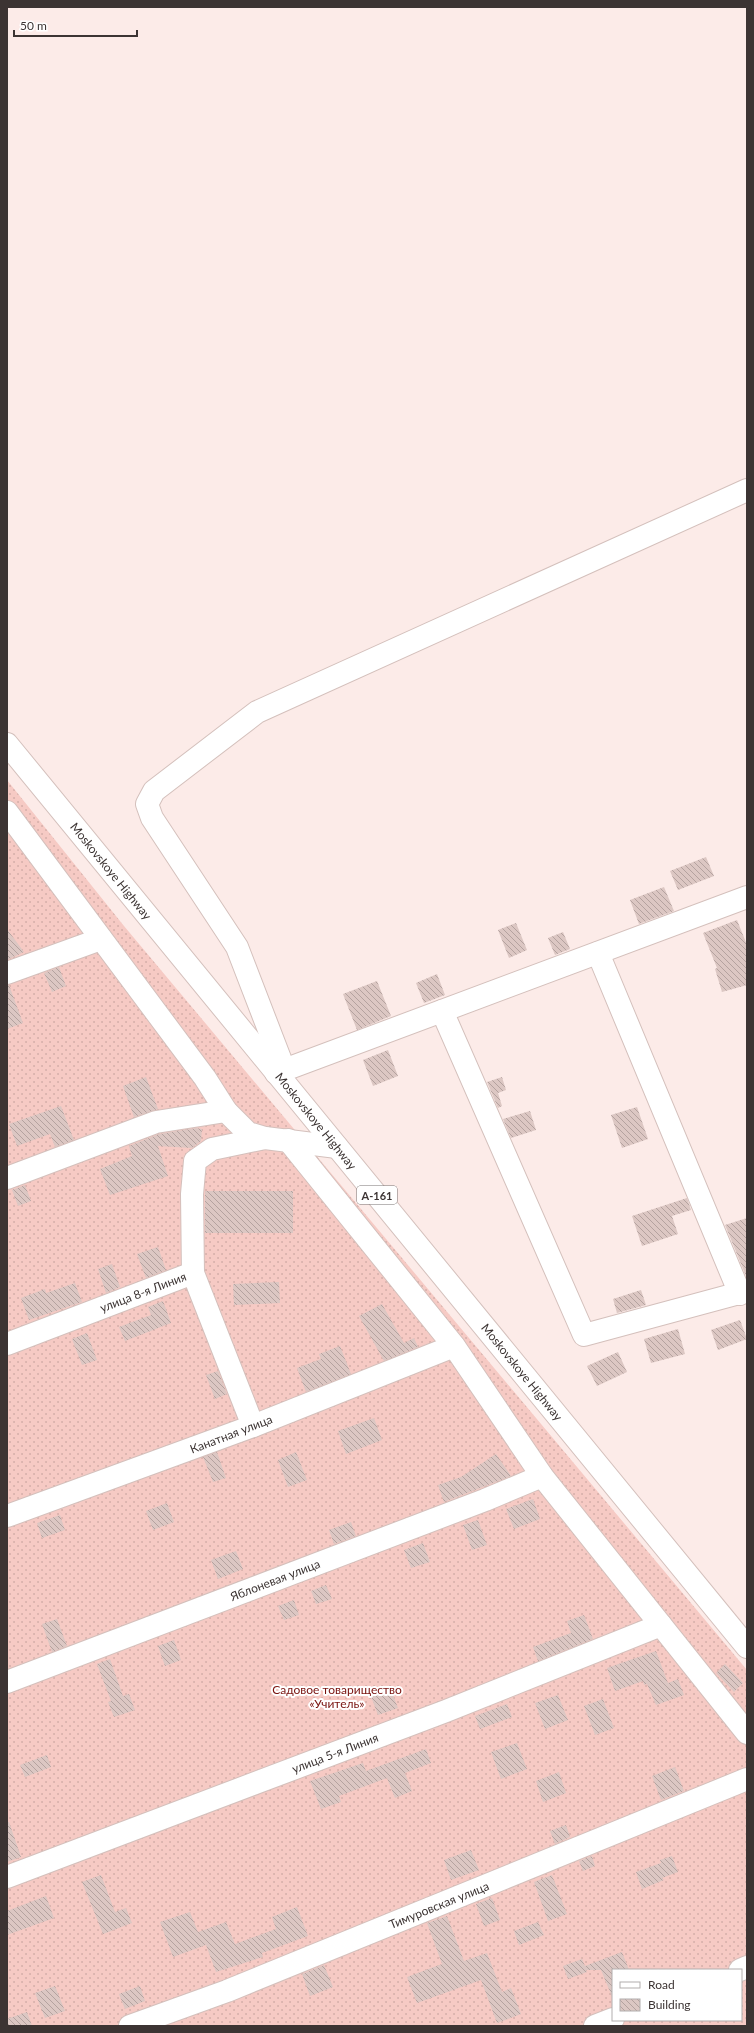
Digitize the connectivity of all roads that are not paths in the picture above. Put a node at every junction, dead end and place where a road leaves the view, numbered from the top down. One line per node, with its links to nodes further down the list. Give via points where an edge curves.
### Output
1 (747, 490): 9 (main road, via 257,712 154,791 147,804 152,818 237,947)
2 (7, 744): 9 (main road, Moskovskoye Highway / А-161)
3 (7, 812): 5 (main road)
4 (747, 898): 6 (main road)
5 (100, 939): 7 (main road); 10 (main road, via 205,1078)
6 (598, 953): 8 (main road); 16 (main road)
7 (7, 973)
8 (442, 1011): 9 (main road); 16 (main road, via 584,1335)
9 (280, 1071): 13 (main road, Moskovskoye Highway / А-161)
10 (226, 1111): 11 (main road, via 248,1133); 14 (main road, via 156,1122)
11 (265, 1138): 12 (main road); 15 (main road, via 212,1149 195,1162 192,1194)
12 (288, 1140): 13 (main road); 18 (main road)
13 (337, 1147): 23 (main road, Moskovskoye Highway / А-161)
14 (7, 1178)
15 (193, 1273): 17 (main road, улица 8-я Линия); 19 (main road, улица 8-я Линия)
16 (743, 1292)
17 (7, 1344)
18 (454, 1346): 19 (main road, Канатная улица); 20 (main road)
19 (253, 1426): 21 (main road, Канатная улица)
20 (542, 1476): 22 (main road); 24 (main road, Яблоневая улица)
21 (7, 1516)
22 (661, 1625): 25 (main road); 27 (main road, улица 5-я Линия, via 446,1711)
23 (747, 1647)
24 (7, 1682)
25 (747, 1733)
26 (747, 1779): 29 (main road, Тимуровская улица, via 227,1992)
27 (7, 1877)
28 (612, 2019): 30 (main road)
29 (130, 2026)
30 (595, 2026)

